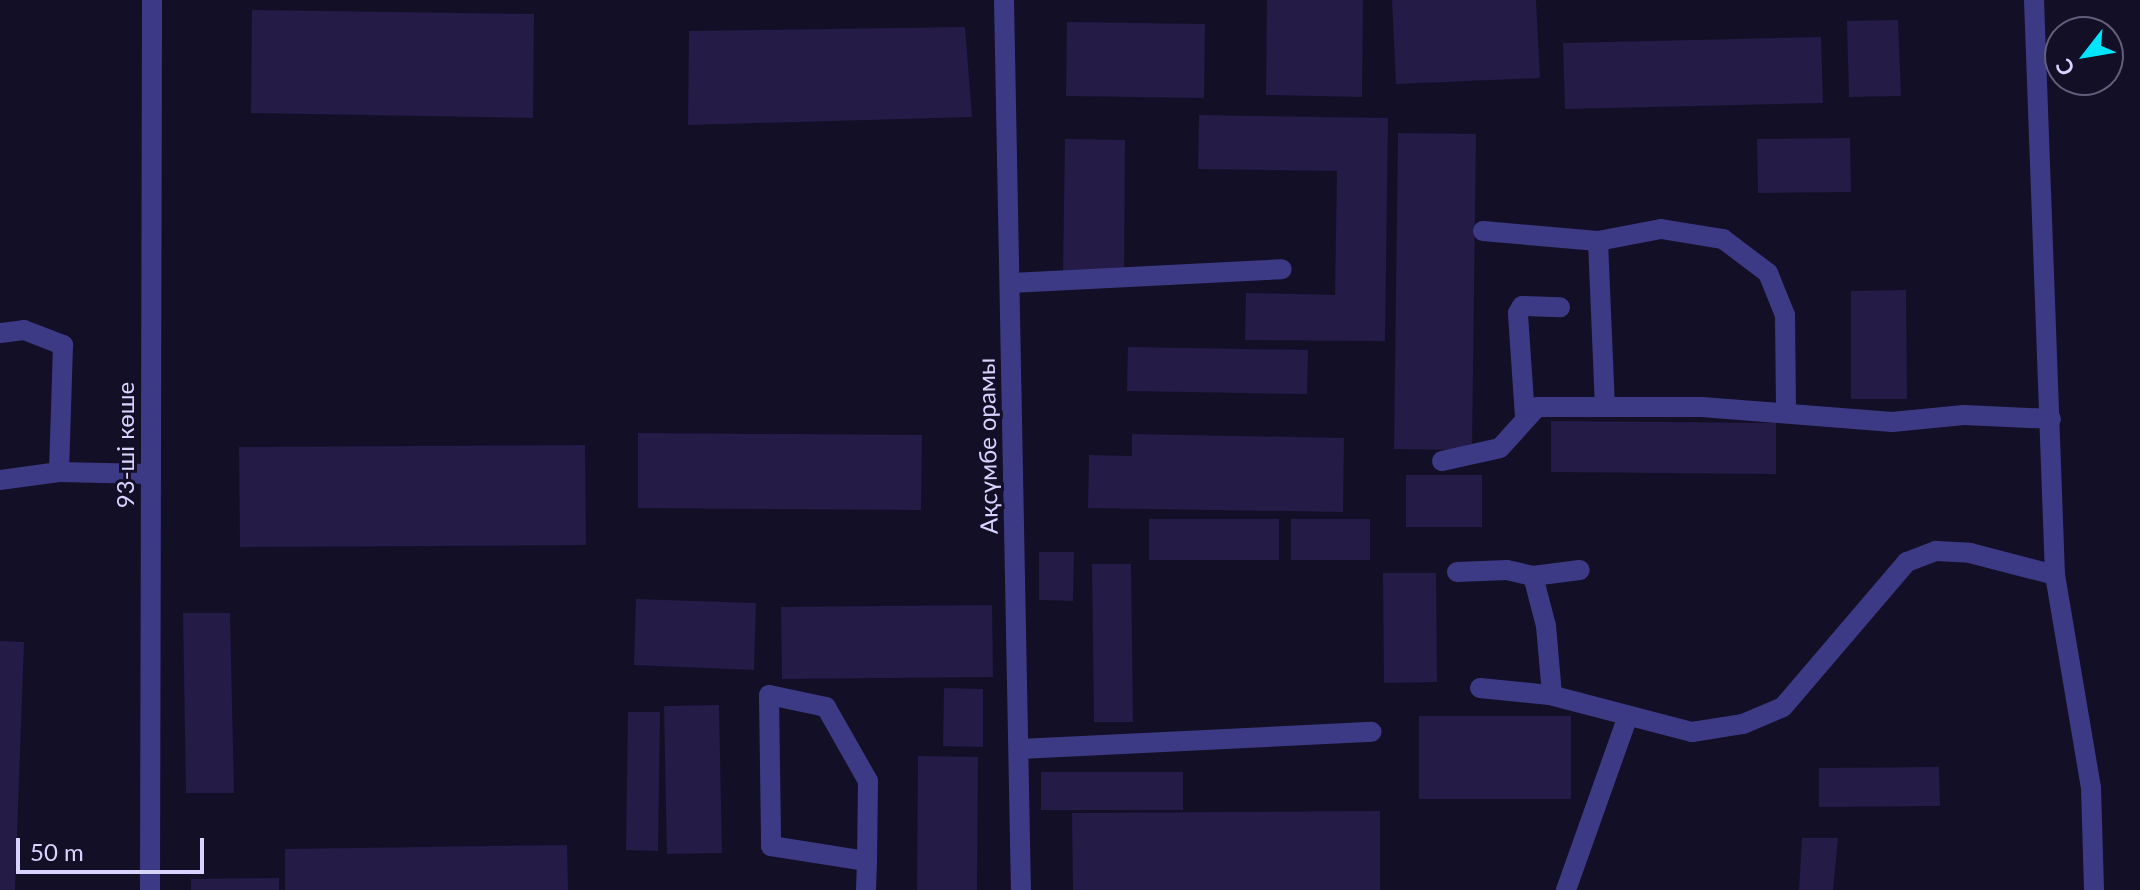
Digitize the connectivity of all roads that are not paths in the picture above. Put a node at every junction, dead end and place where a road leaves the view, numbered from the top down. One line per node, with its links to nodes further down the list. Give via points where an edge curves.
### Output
1 (152, 0): 16 (lane, 93-ші көше)
2 (1004, 0): 7 (lane, Ақсүмбе орамы)
3 (2034, 0): 13 (lane)
4 (1483, 231): 5 (lane)
5 (1598, 241): 10 (lane); 11 (lane, via 1661,229 1723,239 1768,273 1785,315)
6 (1282, 269): 7 (lane)
7 (1010, 283): 26 (lane, Ақсүмбе орамы)
8 (1560, 307): 12 (lane, via 1522,306 1518,313)
9 (0, 333): 15 (lane, via 24,330 63,345)
10 (1605, 406): 11 (lane); 12 (lane, via 1537,407)
11 (1786, 412): 13 (lane, via 1892,422 1964,415)
12 (1525, 417): 14 (lane, via 1500,448)
13 (2051, 419): 20 (lane)
14 (1442, 461)
15 (59, 472): 16 (lane); 17 (lane)
16 (151, 474): 28 (lane, 93-ші көше)
17 (0, 480)
18 (1580, 570): 21 (lane)
19 (1457, 572): 21 (lane, via 1507,570)
20 (2055, 575): 24 (lane, via 1970,553 1936,551 1907,562 1783,707 1743,724 1692,732); 32 (lane, via 2091,788)
21 (1533, 576): 23 (lane, via 1546,626)
22 (1480, 688): 23 (lane)
23 (1552, 695): 24 (lane)
24 (1628, 716): 31 (lane)
25 (1372, 732): 26 (lane)
26 (1020, 749): 30 (lane, Ақсүмбе орамы)
27 (867, 861): 27 (lane, via 868,781 826,707 769,695 771,846); 29 (lane)
28 (150, 890)
29 (866, 890)
30 (1021, 890)
31 (1566, 890)
32 (2094, 890)

